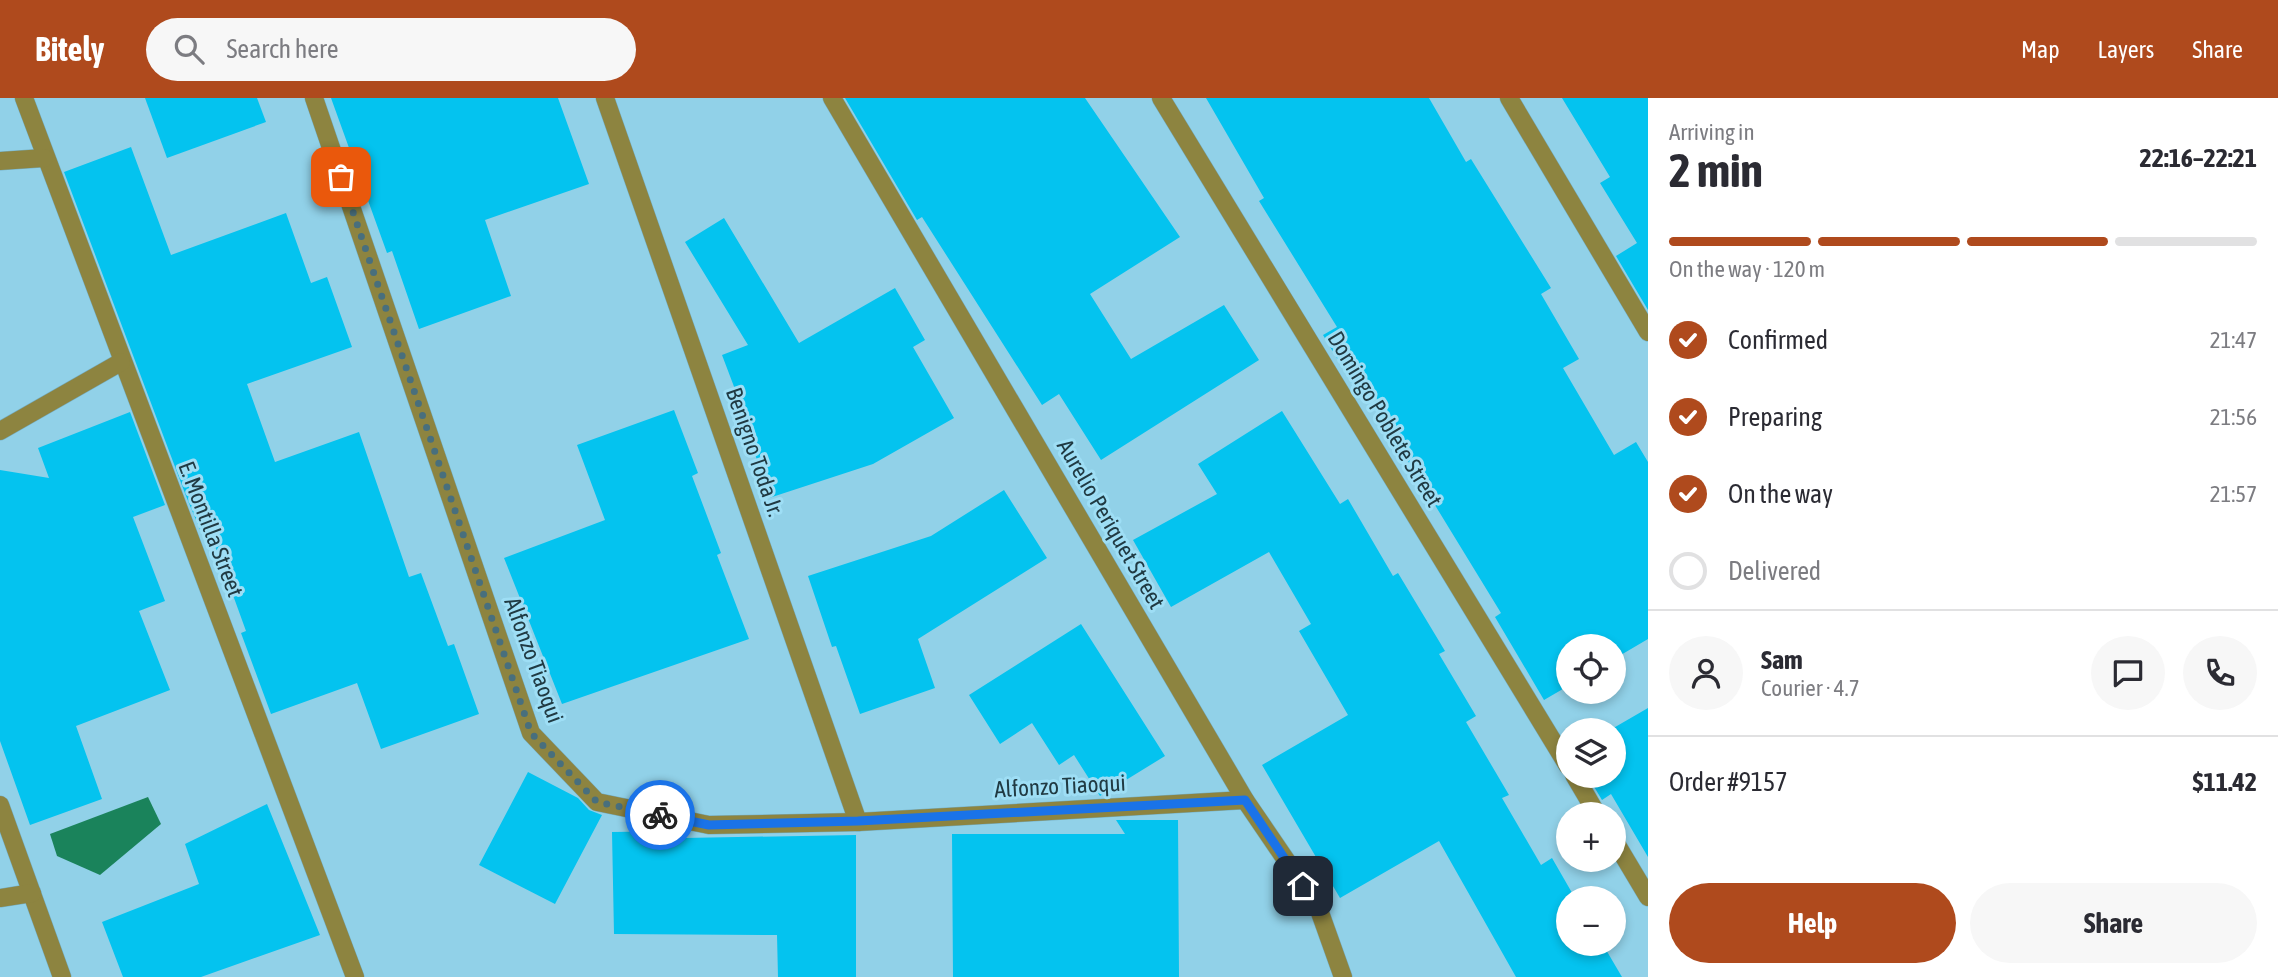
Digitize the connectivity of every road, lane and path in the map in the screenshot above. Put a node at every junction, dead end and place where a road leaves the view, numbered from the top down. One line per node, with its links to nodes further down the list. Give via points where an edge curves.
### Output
1 (24, 98): 7 (street, E. Montilla Street)
2 (314, 98): 15 (street, Alfonzo Tiaoqui, via 531,733 597,802 709,825)
3 (605, 98): 15 (street, Benigno Toda Jr.)
4 (832, 98): 13 (street, Aurelio Periquet Street)
5 (1161, 98): 12 (street, Domingo Poblete Street)
6 (1509, 98): 9 (street)
7 (44, 158): 8 (street); 10 (street, E. Montilla Street)
8 (0, 161)
9 (1648, 332)
10 (121, 362): 11 (street); 21 (street, E. Montilla Street)
11 (0, 431)
12 (1556, 746)
13 (1245, 800): 15 (street, Alfonzo Tiaoqui); 22 (street, Aurelio Periquet Street, via 1318,907)
14 (0, 805): 17 (street)
15 (858, 821)
16 (1626, 860): 18 (street)
17 (32, 893): 19 (street); 20 (street)
18 (1648, 897)
19 (0, 898)
20 (62, 977)
21 (355, 977)
22 (1343, 977)

